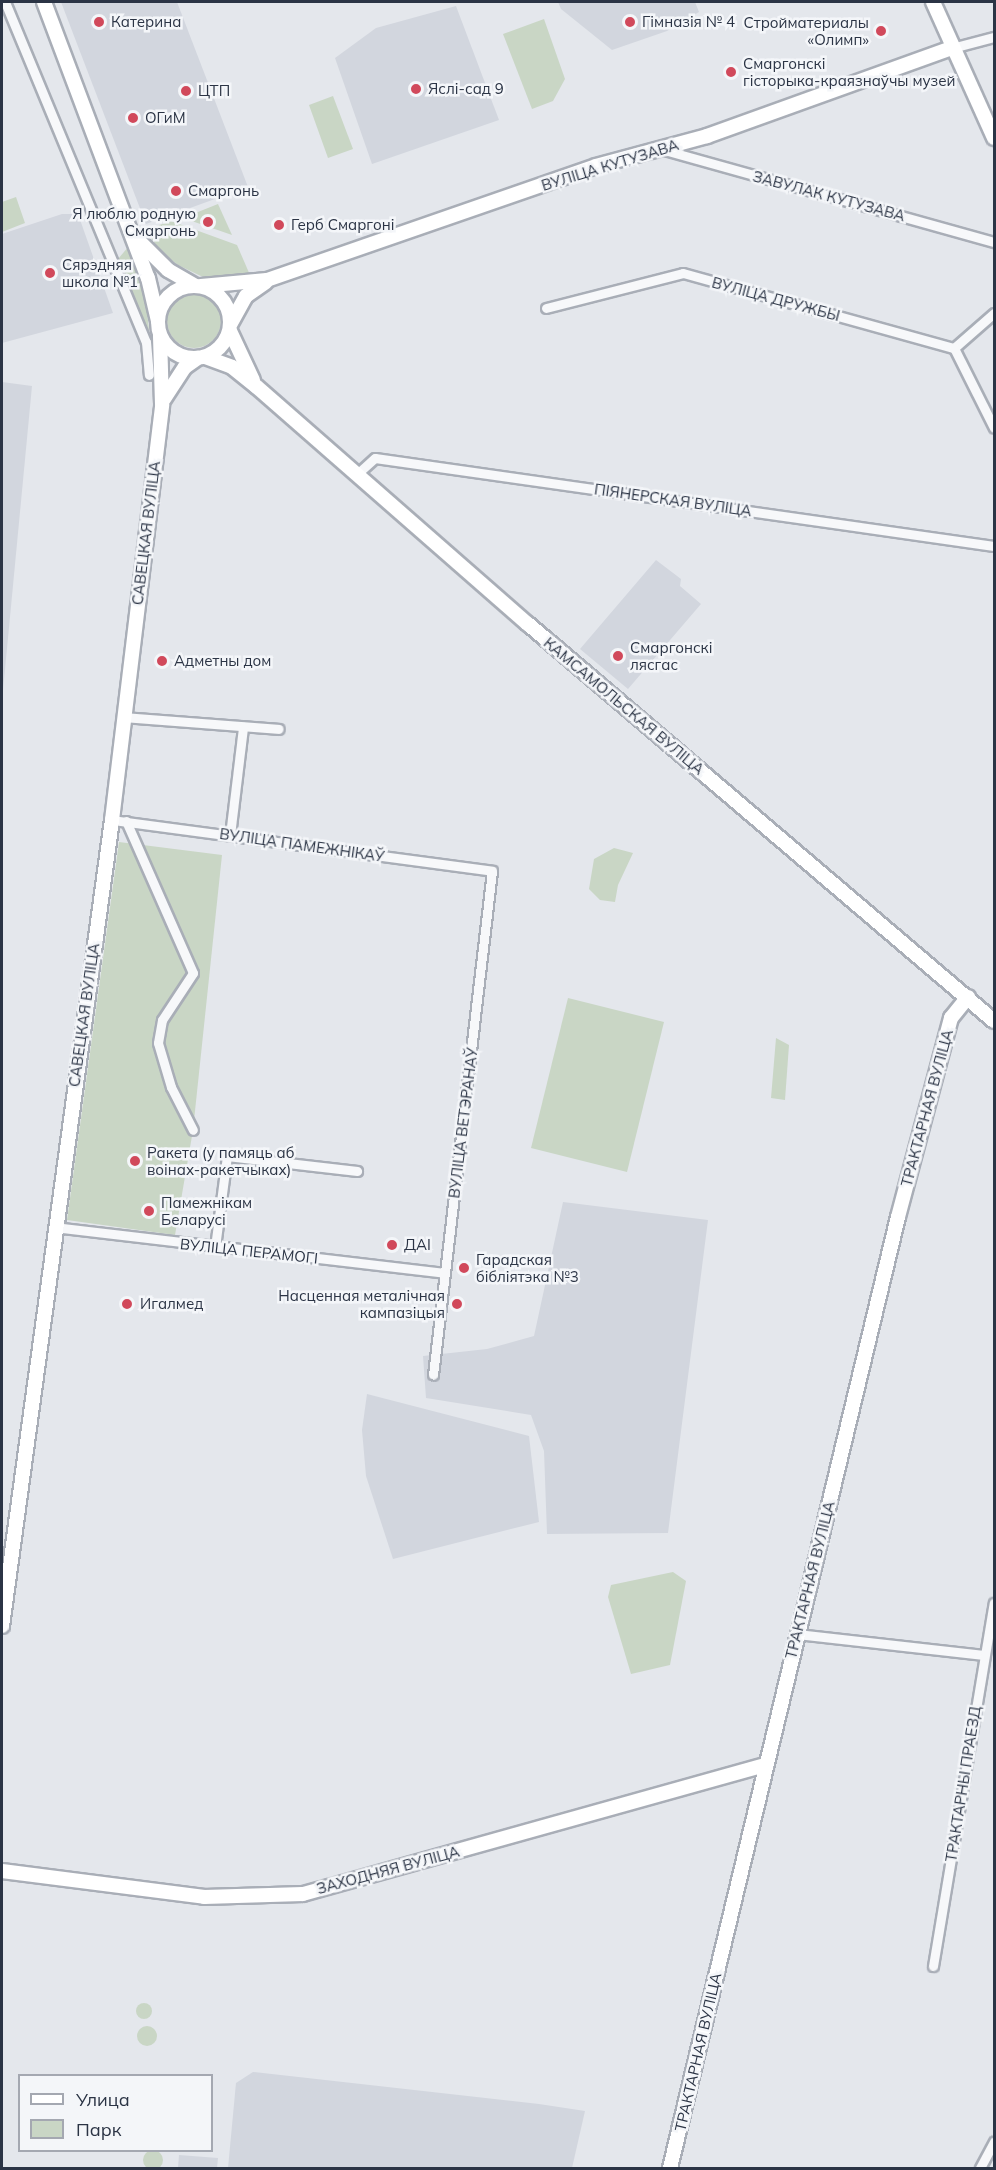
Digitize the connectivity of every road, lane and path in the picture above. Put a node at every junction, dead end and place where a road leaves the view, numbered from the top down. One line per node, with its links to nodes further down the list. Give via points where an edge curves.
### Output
1 (5, 2): 19 (street, via 146,342)
2 (44, 2): 8 (main road)
3 (933, 2): 5 (main road)
4 (994, 37): 5 (street)
5 (952, 48): 6 (main road); 7 (main road, ВУЛІЦА КУТУЗАВА)
6 (994, 138)
7 (664, 150): 9 (street, ЗАВУЛАК КУТУЗАВА); 10 (main road, ВУЛІЦА КУТУЗАВА, via 596,166)
8 (131, 232): 11 (main road, via 168,270); 14 (main road)
9 (994, 242)
10 (267, 280): 11 (main road, ВУЛІЦА КУТУЗАВА); 15 (main road, ВУЛІЦА КУТУЗАВА, via 246,296)
11 (197, 286): 14 (main road, via 173,292 165,300); 15 (main road, via 220,296)
12 (546, 308): 17 (street, ВУЛІЦА ДРУЖБЫ, via 683,273)
13 (994, 313): 17 (street)
14 (158, 321): 16 (main road)
15 (231, 327): 18 (main road, via 220,348); 20 (main road, КАМСАМОЛЬСКАЯ ВУЛІЦА)
16 (160, 336): 18 (main road, via 176,353); 21 (main road, САВЕЦКАЯ ВУЛІЦА)
17 (954, 348): 22 (street)
18 (202, 358): 20 (main road, КАМСАМОЛЬСКАЯ ВУЛІЦА, via 232,367); 21 (main road, САВЕЦКАЯ ВУЛІЦА, via 172,381)
19 (149, 375)
20 (257, 387): 23 (main road, КАМСАМОЛЬСКАЯ ВУЛІЦА)
21 (162, 404): 25 (main road, САВЕЦКАЯ ВУЛІЦА)
22 (994, 428)
23 (357, 474): 24 (street, ПІЯНЕРСКАЯ ВУЛІЦА, via 375,458); 31 (main road, КАМСАМОЛЬСКАЯ ВУЛІЦА)
24 (994, 546)
25 (124, 717): 26 (street); 28 (main road, САВЕЦКАЯ ВУЛІЦА)
26 (243, 727): 27 (street); 29 (street)
27 (279, 729)
28 (119, 821): 29 (street, ВУЛІЦА ПАМЕЖНІКАЎ); 33 (street, via 194,973 162,1020 158,1043 171,1087); 35 (main road, САВЕЦКАЯ ВУЛІЦА)
29 (230, 835): 30 (street, ВУЛІЦА ПАМЕЖНІКАЎ)
30 (492, 871): 37 (street, ВУЛІЦА ВЕТЭРАНАЎ)
31 (968, 998): 32 (main road, КАМСАМОЛЬСКАЯ ВУЛІЦА); 41 (main road, ТРАКТАРНАЯ ВУЛІЦА, via 951,1018 898,1217)
32 (994, 1021)
33 (193, 1130)
34 (357, 1171): 36 (street, via 227,1156)
35 (54, 1227): 36 (street, ВУЛІЦА ПЕРАМОГІ, via 72,1226); 40 (main road, САВЕЦКАЯ ВУЛІЦА)
36 (215, 1247): 37 (street, ВУЛІЦА ПЕРАМОГІ)
37 (444, 1273): 38 (street, ВУЛІЦА ВЕТЭРАНАЎ)
38 (433, 1375)
39 (994, 1603): 42 (street, ТРАКТАРНЫ ПРАЕЗД)
40 (2, 1626)
41 (797, 1634): 42 (street); 43 (main road, ТРАКТАРНАЯ ВУЛІЦА)
42 (984, 1655): 45 (street, ТРАКТАРНЫ ПРАЕЗД)
43 (766, 1765): 44 (main road, ЗАХОДНЯЯ ВУЛІЦА, via 303,1894 204,1897); 47 (main road, ТРАКТАРНАЯ ВУЛІЦА)
44 (2, 1871)
45 (933, 1966)
46 (994, 2142): 48 (street)
47 (670, 2169)
48 (980, 2169)

